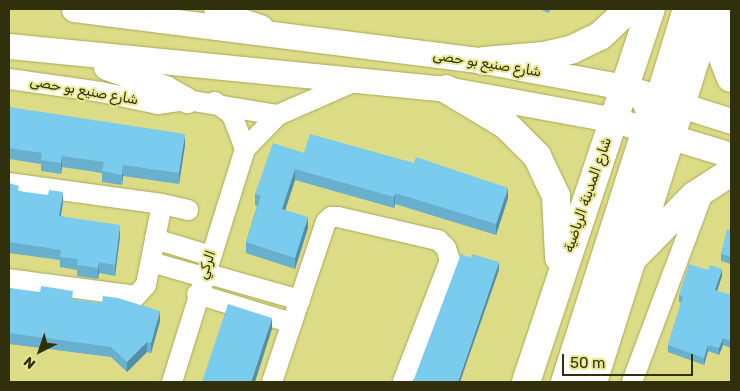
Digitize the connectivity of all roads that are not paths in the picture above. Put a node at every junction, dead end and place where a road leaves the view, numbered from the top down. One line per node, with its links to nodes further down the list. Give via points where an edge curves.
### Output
1 (74, 9): 8 (street, شارع صنيع بو حصى)
2 (214, 9): 8 (street, شارع صنيع بو حصى)
3 (629, 9): 11 (main road, via 600,36 571,50)
4 (651, 9): 15 (main road, شارع المدينة الرياضية)
5 (686, 9): 19 (main road)
6 (711, 9): 19 (main road)
7 (717, 9): 12 (main road, via 720,51)
8 (293, 38): 11 (street, شارع صنيع بو حصى)
9 (9, 46): 10 (street)
10 (63, 53): 14 (street); 17 (street, via 142,78)
11 (484, 61): 15 (street, شارع صنيع بو حصى)
12 (731, 78)
13 (9, 79): 17 (street, شارع صنيع بو حصى, via 158,104)
14 (360, 79): 16 (street); 20 (street)
15 (624, 87): 19 (street, شارع صنيع بو حصى); 21 (main road, شارع المدينة الرياضية); 23 (main road, via 642,95 649,103)
16 (446, 89): 21 (street); 36 (main road, via 516,133 543,164 554,190 559,216)
17 (187, 100): 18 (street, شارع صنيع بو حصى)
18 (216, 102): 20 (street, شارع صنيع بو حصى); 24 (street, via 232,115)
19 (669, 102): 22 (street, شارع صنيع بو حصى); 23 (main road, via 655,122)
20 (278, 115): 24 (street, الركي)
21 (615, 120): 23 (street); 36 (main road, شارع المدينة الرياضية)
22 (731, 121)
23 (658, 133): 25 (street); 32 (main road); 43 (main road)
24 (245, 149): 34 (street, الركي)
25 (731, 155)
26 (731, 172): 28 (main road)
27 (9, 183): 29 (street)
28 (706, 186): 32 (main road); 45 (street)
29 (162, 204): 30 (street); 31 (street)
30 (188, 210)
31 (155, 240): 33 (street); 34 (street)
32 (631, 260): 44 (main road)
33 (151, 262): 34 (street); 35 (street, via 146,285 136,296)
34 (204, 275): 37 (street); 38 (street); 39 (street, الركي)
35 (9, 279)
36 (558, 285): 42 (main road, شارع المدينة الرياضية)
37 (300, 300): 38 (street); 41 (street, via 326,222 331,217 438,240 446,248 450,260)
38 (292, 323): 40 (street)
39 (172, 382)
40 (272, 382)
41 (403, 382)
42 (526, 382)
43 (566, 382)
44 (593, 382)
45 (632, 382)

